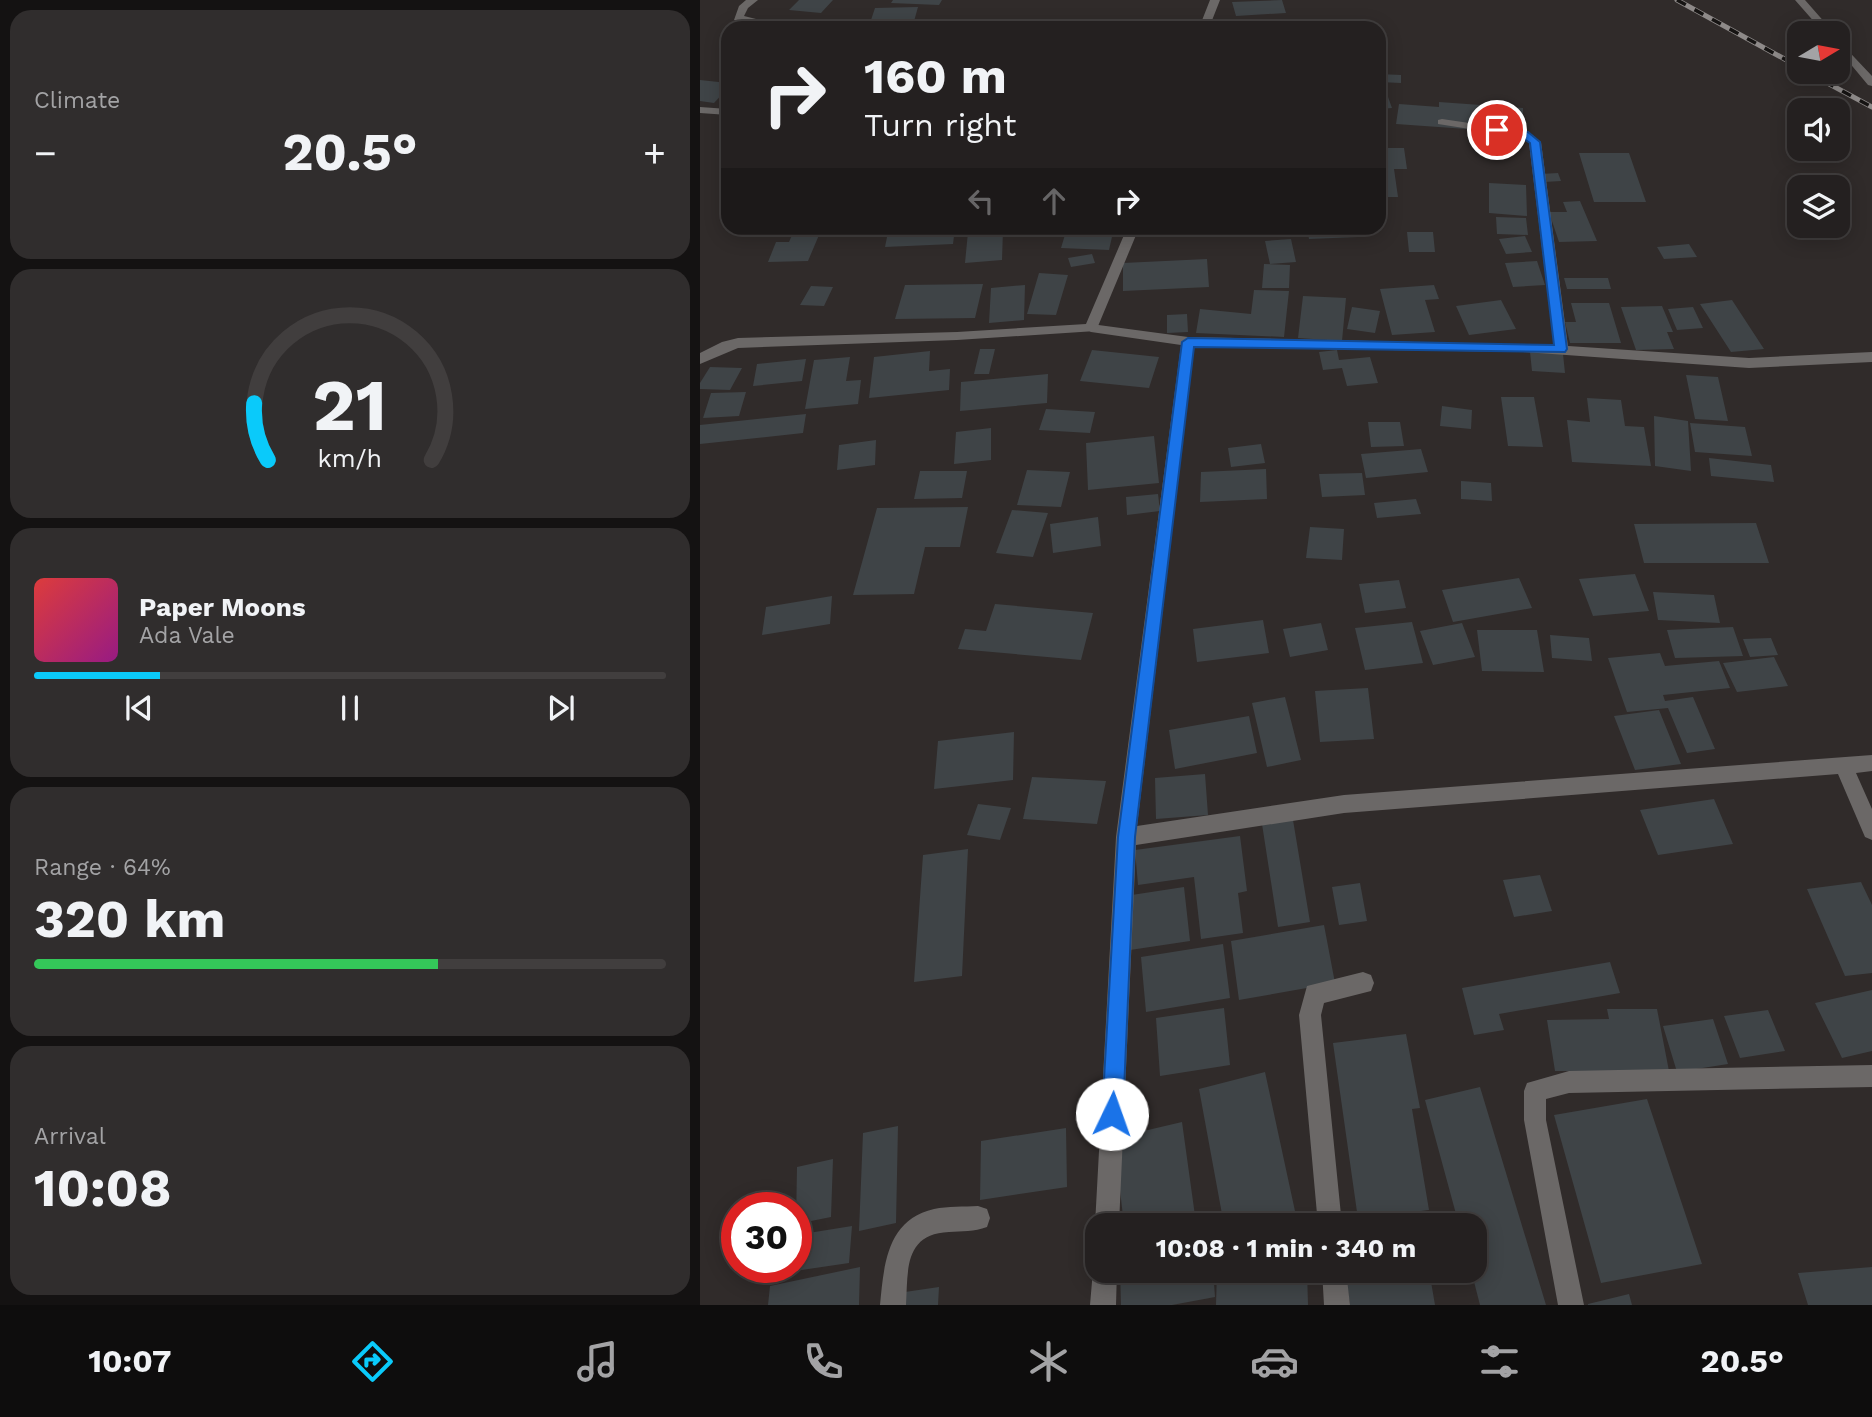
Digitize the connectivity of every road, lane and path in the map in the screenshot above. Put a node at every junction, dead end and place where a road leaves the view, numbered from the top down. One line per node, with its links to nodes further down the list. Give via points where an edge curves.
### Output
1 (753, 0): 4 (street, via 738,12 738,18)
2 (1215, 0): 5 (street)
3 (1800, 0): 6 (street)
4 (751, 21)
5 (1207, 21)
6 (1818, 21)
7 (1850, 57): 8 (street)
8 (1872, 83)
9 (700, 110): 10 (street)
10 (721, 112)
11 (1442, 121): 15 (street, via 1524,134 1535,142)
12 (1130, 235): 13 (street)
13 (1091, 328): 14 (street); 17 (street, via 738,343)
14 (1188, 342): 15 (street); 21 (street)
15 (1561, 349): 16 (street, via 1749,362)
16 (1872, 358)
17 (700, 359)
18 (1872, 762): 19 (street)
19 (1843, 764): 20 (street); 21 (street, via 1344,804)
20 (1872, 831)
21 (1126, 837): 24 (street)
22 (1363, 983): 25 (street, via 1324,990 1311,1002)
23 (1872, 1076): 32 (street, via 1569,1082 1535,1091 1535,1120)
24 (1108, 1213)
25 (1329, 1213)
26 (978, 1218): 29 (street, via 927,1223 909,1234 897,1265)
27 (1104, 1283): 30 (street)
28 (1335, 1283): 31 (street)
29 (893, 1305)
30 (1103, 1305)
31 (1337, 1305)
32 (1571, 1305)

